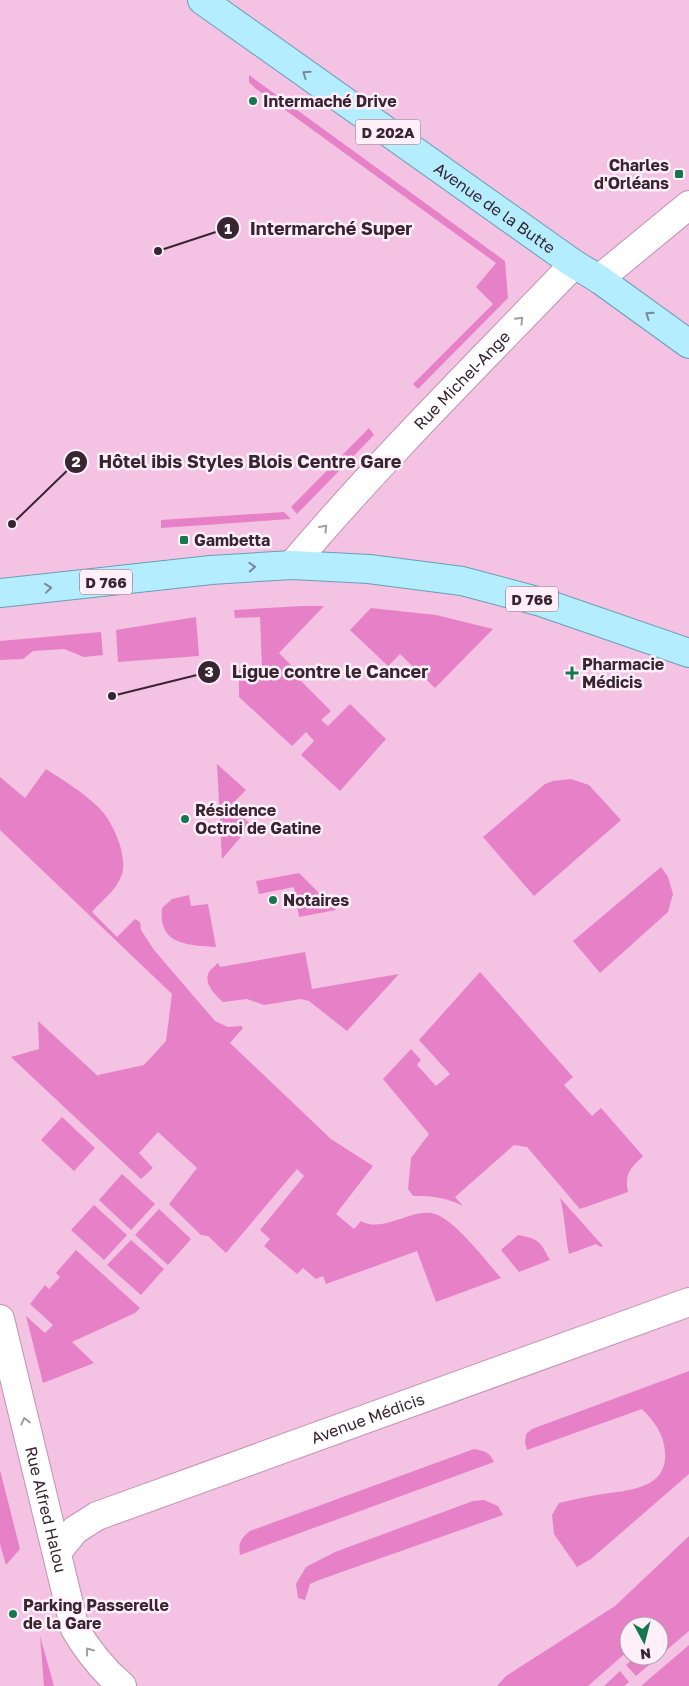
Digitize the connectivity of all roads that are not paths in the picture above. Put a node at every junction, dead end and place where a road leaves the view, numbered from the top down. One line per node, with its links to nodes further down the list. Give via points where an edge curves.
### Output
1 (202, 0): 3 (main road, Avenue de la Butte / D 202A, one-way to 1)
2 (689, 205): 4 (street)
3 (574, 264): 4 (main road, Avenue de la Butte / D 202A); 6 (street, Rue Michel-Ange, one-way to 3, via 390,456)
4 (599, 279): 5 (main road, Avenue de la Butte / D 202A, one-way to 4)
5 (689, 344)
6 (292, 565): 7 (main road, D 766, one-way to 6, via 211,570); 8 (main road, D 766, via 369,569 462,581 541,602)
7 (0, 593)
8 (689, 653)
9 (689, 1302): 11 (street, Avenue Médicis, via 97,1516 75,1530)
10 (0, 1319): 11 (street, Rue Alfred Halou, one-way to 10)
11 (58, 1551): 12 (street, Rue Alfred Halou, one-way to 11, via 87,1650 75,1628)
12 (122, 1686)

